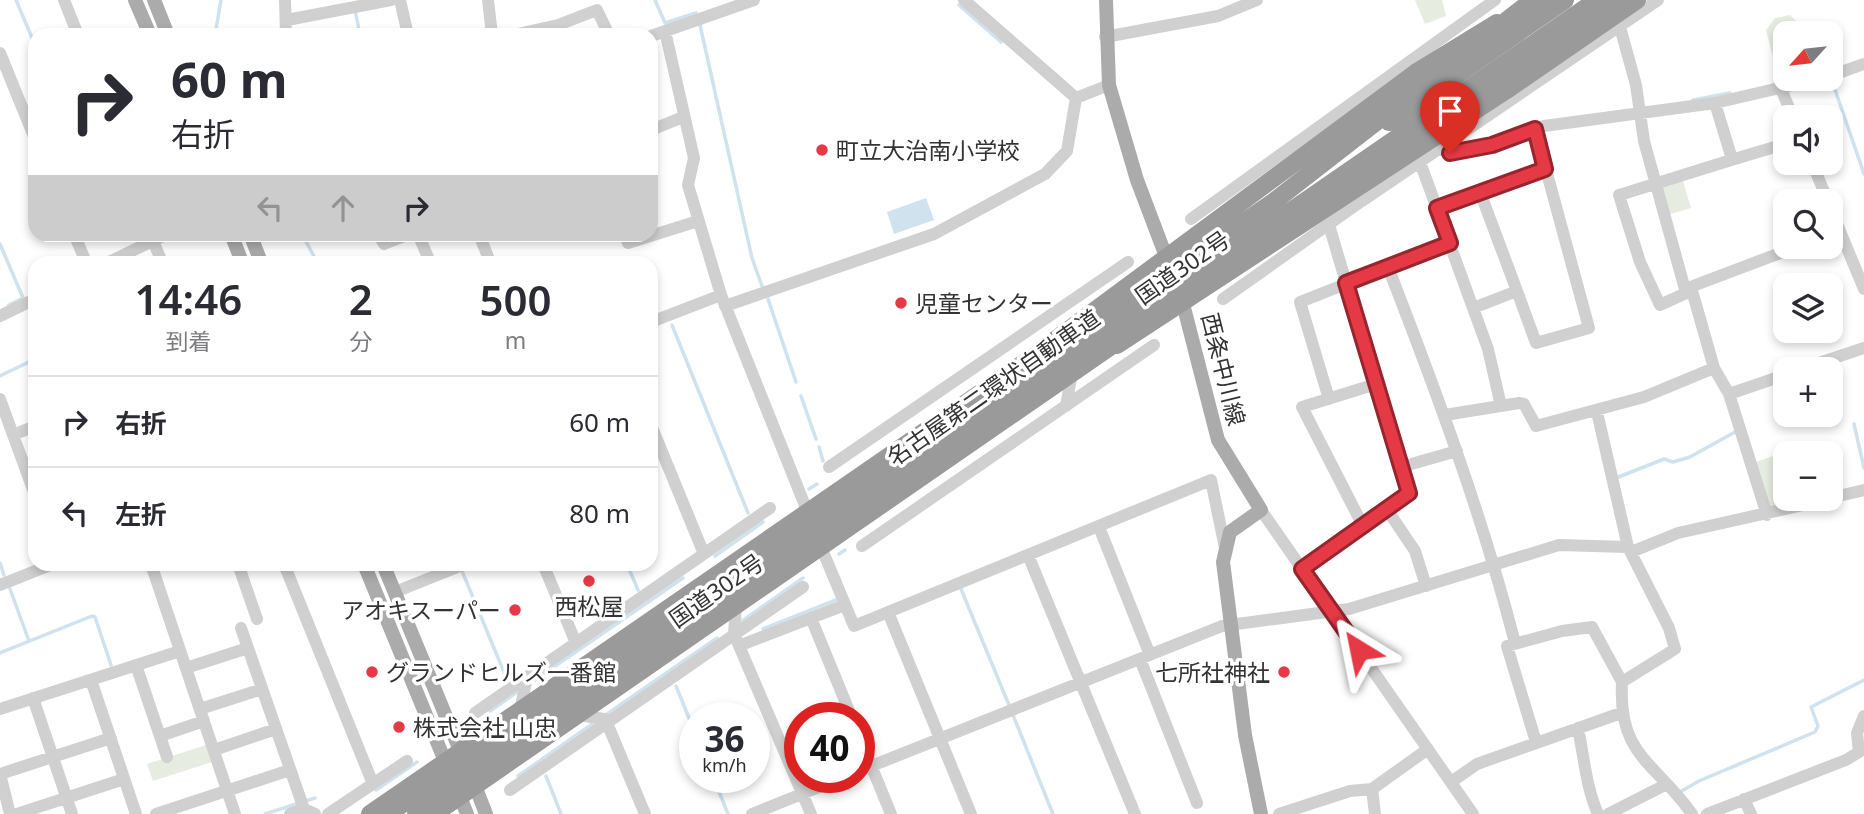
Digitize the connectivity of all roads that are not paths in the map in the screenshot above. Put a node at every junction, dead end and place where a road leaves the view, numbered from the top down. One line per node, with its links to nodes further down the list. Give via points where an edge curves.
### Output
1 (55, 0): 24 (street)
2 (64, 0): 25 (street)
3 (135, 0): 26 (main road)
4 (154, 0): 27 (main road)
5 (285, 0): 22 (street)
6 (391, 0): 22 (street)
7 (400, 0): 29 (street)
8 (488, 0): 30 (street)
9 (964, 0): 41 (street)
10 (1106, 0): 35 (main road, 西条中川線)
11 (1257, 0): 35 (street, via 1219,16)
12 (1495, 0): 50 (street)
13 (1534, 0): 55 (highway, bridge)
14 (1542, 0): 102 (highway, bridge, via 1477,32 1417,72 1116,293)
15 (1548, 0): 60 (highway, 国道302号)
16 (1565, 0): 55 (highway, 名古屋第二環状自動車道, bridge)
17 (1597, 0): 47 (highway, 名古屋第二環状自動車道, bridge)
18 (1612, 0): 47 (highway, bridge); 59 (highway, 国道302号)
19 (1637, 0): 113 (highway, bridge, via 1153,321)
20 (1658, 0): 23 (street)
21 (748, 1): 33 (street)
22 (288, 20): 28 (street)
23 (1620, 27): 44 (street); 51 (street)
24 (66, 28)
25 (75, 28)
26 (147, 28)
27 (166, 28)
28 (287, 28)
29 (406, 28)
30 (491, 28)
31 (544, 28): 32 (street, via 597,10)
32 (606, 28)
33 (665, 30): 34 (street); 45 (street)
34 (658, 33)
35 (1105, 37): 39 (main road, 西条中川線)
36 (0, 53): 43 (street)
37 (1864, 64): 38 (street)
38 (1843, 71)
39 (1109, 85): 41 (street); 72 (main road, 西条中川線, via 1134,171)
40 (1773, 91): 42 (street)
41 (1076, 98): 80 (street, via 1067,151 1045,174 934,234)
42 (1715, 103): 44 (street); 52 (street)
43 (28, 110)
44 (1639, 113): 48 (street); 56 (street)
45 (683, 117): 46 (street); 63 (street, via 694,158 688,185)
46 (658, 127)
47 (1413, 127): 113 (highway, 名古屋第二環状自動車道, bridge)
48 (1535, 129): 51 (street, via 1469,151); 54 (street)
49 (1773, 147): 52 (street)
50 (1289, 149): 60 (street); 62 (street)
51 (1438, 149): 53 (street)
52 (1732, 159): 56 (street)
53 (1420, 162): 58 (street); 61 (street)
54 (1545, 169): 57 (street); 76 (street, via 1589,328 1536,343)
55 (1308, 178): 102 (highway, 名古屋第二環状自動車道, bridge)
56 (1657, 183): 77 (street); 77 (street, via 1619,195 1640,262 1660,304)
57 (1479, 192): 61 (street); 76 (street)
58 (1362, 201): 59 (street); 64 (street)
59 (1318, 203): 78 (highway, 国道302号)
60 (1252, 207): 72 (highway, 国道302号)
61 (1437, 208): 67 (street)
62 (1191, 219)
63 (698, 220): 65 (street); 80 (street)
64 (1329, 225): 74 (street); 79 (street)
65 (658, 233)
66 (151, 242): 69 (street)
67 (1450, 243): 73 (street); 82 (street)
68 (1843, 248): 75 (street)
69 (122, 256)
70 (1773, 257): 77 (street)
71 (1128, 262): 85 (street)
72 (1169, 264): 78 (main road, 西条中川線); 86 (highway, 国道302号)
73 (1388, 267): 74 (street); 100 (street)
74 (1346, 283): 93 (street); 96 (street, via 1300,302)
75 (1864, 289)
76 (1517, 291): 82 (street)
77 (1686, 291): 90 (street, via 1693,294)
78 (1182, 297): 91 (highway, 国道302号); 118 (main road, 西条中川線, via 1218,440)
79 (1223, 299)
80 (723, 300): 84 (street); 120 (street)
81 (28, 302): 83 (street)
82 (1473, 308): 98 (street)
83 (0, 316)
84 (658, 320)
85 (1036, 325): 86 (street); 103 (street)
86 (1067, 334): 107 (highway, 国道302号)
87 (1154, 345): 97 (street)
88 (1864, 348): 89 (street)
89 (1837, 357)
90 (1714, 369): 94 (street); 99 (street)
91 (1072, 373): 97 (street); 108 (highway, 国道302号)
92 (1773, 379): 94 (street)
93 (1376, 384): 96 (street); 110 (street)
94 (1729, 394): 121 (street)
95 (0, 398): 104 (street)
96 (1329, 399): 122 (street, via 1302,407)
97 (1066, 406): 111 (street)
98 (1502, 406): 99 (street, via 1524,404 1536,426); 100 (street)
99 (1597, 412): 127 (street)
100 (1445, 415): 106 (street)
101 (28, 429): 104 (street)
102 (941, 433): 215 (highway, 名古屋第二環状自動車道, bridge)
103 (878, 434): 107 (street); 109 (street)
104 (13, 435): 112 (street)
105 (658, 442): 128 (street)
106 (1457, 451): 110 (street); 131 (street)
107 (876, 465): 120 (highway, 国道302号)
108 (940, 465): 111 (street); 125 (highway, 国道302号)
109 (829, 467)
110 (1401, 467): 117 (street, via 1409,493)
111 (971, 472): 124 (street)
112 (28, 475)
113 (900, 480): 216 (highway, 名古屋第二環状自動車道, bridge)
114 (1864, 490): 115 (street)
115 (1843, 496)
116 (770, 508): 128 (street)
117 (1386, 508): 122 (street); 143 (street, via 1415,551)
118 (1261, 510): 126 (main road, via 1230,532); 132 (street)
119 (1783, 511): 121 (street)
120 (808, 512): 125 (street); 141 (highway, 国道302号)
121 (1767, 515): 127 (street, via 1678,533)
122 (1362, 524): 132 (street)
123 (1099, 527): 126 (street, via 1211,480); 129 (street); 159 (street)
124 (862, 546)
125 (821, 547): 146 (street); 147 (highway, 国道302号)
126 (1224, 548): 152 (main road)
127 (1630, 550): 131 (street, via 1559,545); 165 (street, via 1675,649)
128 (704, 554): 130 (street)
129 (1028, 555): 148 (street); 164 (street)
130 (690, 564): 141 (street); 155 (street)
131 (1495, 565): 143 (street); 156 (street)
132 (1302, 569): 149 (street)
133 (35, 571): 142 (street)
134 (153, 571): 158 (street)
135 (241, 571): 150 (street)
136 (287, 571): 194 (street)
137 (368, 571): 189 (main road)
138 (386, 571): 145 (main road)
139 (444, 571): 145 (street)
140 (546, 571): 155 (street)
141 (720, 572): 170 (highway, 国道302号)
142 (0, 585)
143 (1426, 586): 149 (street)
144 (803, 587): 154 (street)
145 (395, 592): 185 (main road)
146 (845, 604): 148 (street, via 854,626); 151 (street)
147 (736, 606): 154 (street); 174 (highway, 国道302号)
148 (888, 612): 181 (street)
149 (1332, 612): 152 (street); 183 (street)
150 (257, 618)
151 (811, 618): 154 (street); 168 (street)
152 (1231, 625): 159 (street); 226 (main road, via 1245,736)
153 (241, 628): 157 (street)
154 (738, 640): 176 (street); 201 (street)
155 (576, 643): 162 (street)
156 (1515, 643): 165 (street, via 1592,627); 182 (street, via 1507,646)
157 (248, 648): 161 (street); 166 (street)
158 (180, 651): 160 (street); 161 (street)
159 (1145, 657): 164 (street); 204 (street)
160 (136, 665): 163 (street); 179 (street)
161 (186, 668): 173 (street)
162 (527, 677): 170 (street); 171 (street)
163 (91, 680): 167 (street); 180 (street)
164 (1081, 682): 181 (street); 225 (street)
165 (1622, 682): 172 (street)
166 (262, 689): 173 (street); 178 (street)
167 (33, 698): 169 (street); 186 (street)
168 (845, 702)
169 (0, 709)
170 (520, 711): 185 (highway, 国道302号)
171 (475, 713)
172 (1620, 713): 177 (street); 195 (street, via 1637,753)
173 (202, 715): 179 (street); 184 (street)
174 (578, 715): 176 (street); 200 (highway, 国道302号)
175 (1864, 716): 203 (street, via 1857,733 1859,752)
176 (607, 723): 198 (street); 220 (street)
177 (1578, 728): 182 (street); 230 (street, via 1588,792)
178 (276, 729): 184 (street); 191 (street)
179 (160, 736): 187 (street)
180 (111, 738): 186 (street); 192 (street)
181 (940, 739): 190 (street); 224 (street)
182 (1536, 742): 193 (street, via 1477,764)
183 (1428, 749): 193 (street); 197 (street)
184 (214, 750): 199 (street)
185 (461, 751): 189 (highway, 国道302号); 200 (main road)
186 (53, 757): 202 (street); 207 (street, via 0,774)
187 (167, 757)
188 (407, 761): 194 (street)
189 (445, 762): 200 (main road); 214 (highway, 国道302号)
190 (875, 765)
191 (290, 770): 199 (street); 205 (street)
192 (124, 779): 202 (street); 210 (street)
193 (1451, 782): 229 (street)
194 (373, 784): 206 (street)
195 (1667, 784): 231 (street); 232 (street)
196 (875, 786): 223 (street)
197 (1372, 789): 227 (street, via 1350,791); 228 (street)
198 (510, 790)
199 (228, 791): 211 (street); 212 (street)
200 (467, 791): 217 (highway, 国道302号); 218 (main road); 219 (main road)
201 (802, 794): 221 (street); 222 (street)
202 (66, 798): 208 (street); 209 (street)
203 (1744, 799): 233 (street); 234 (street)
204 (1197, 803)
205 (305, 807): 213 (street)
206 (337, 813)
207 (10, 814)
208 (17, 814)
209 (72, 814)
210 (136, 814)
211 (156, 814)
212 (235, 814)
213 (290, 814)
214 (370, 814)
215 (388, 814)
216 (416, 814)
217 (433, 814)
218 (467, 814)
219 (486, 814)
220 (645, 814)
221 (752, 814)
222 (811, 814)
223 (891, 814)
224 (971, 814)
225 (1135, 814)
226 (1261, 814)
227 (1279, 814)
228 (1375, 814)
229 (1473, 814)
230 (1598, 814)
231 (1608, 814)
232 (1692, 814)
233 (1707, 814)
234 (1751, 814)

